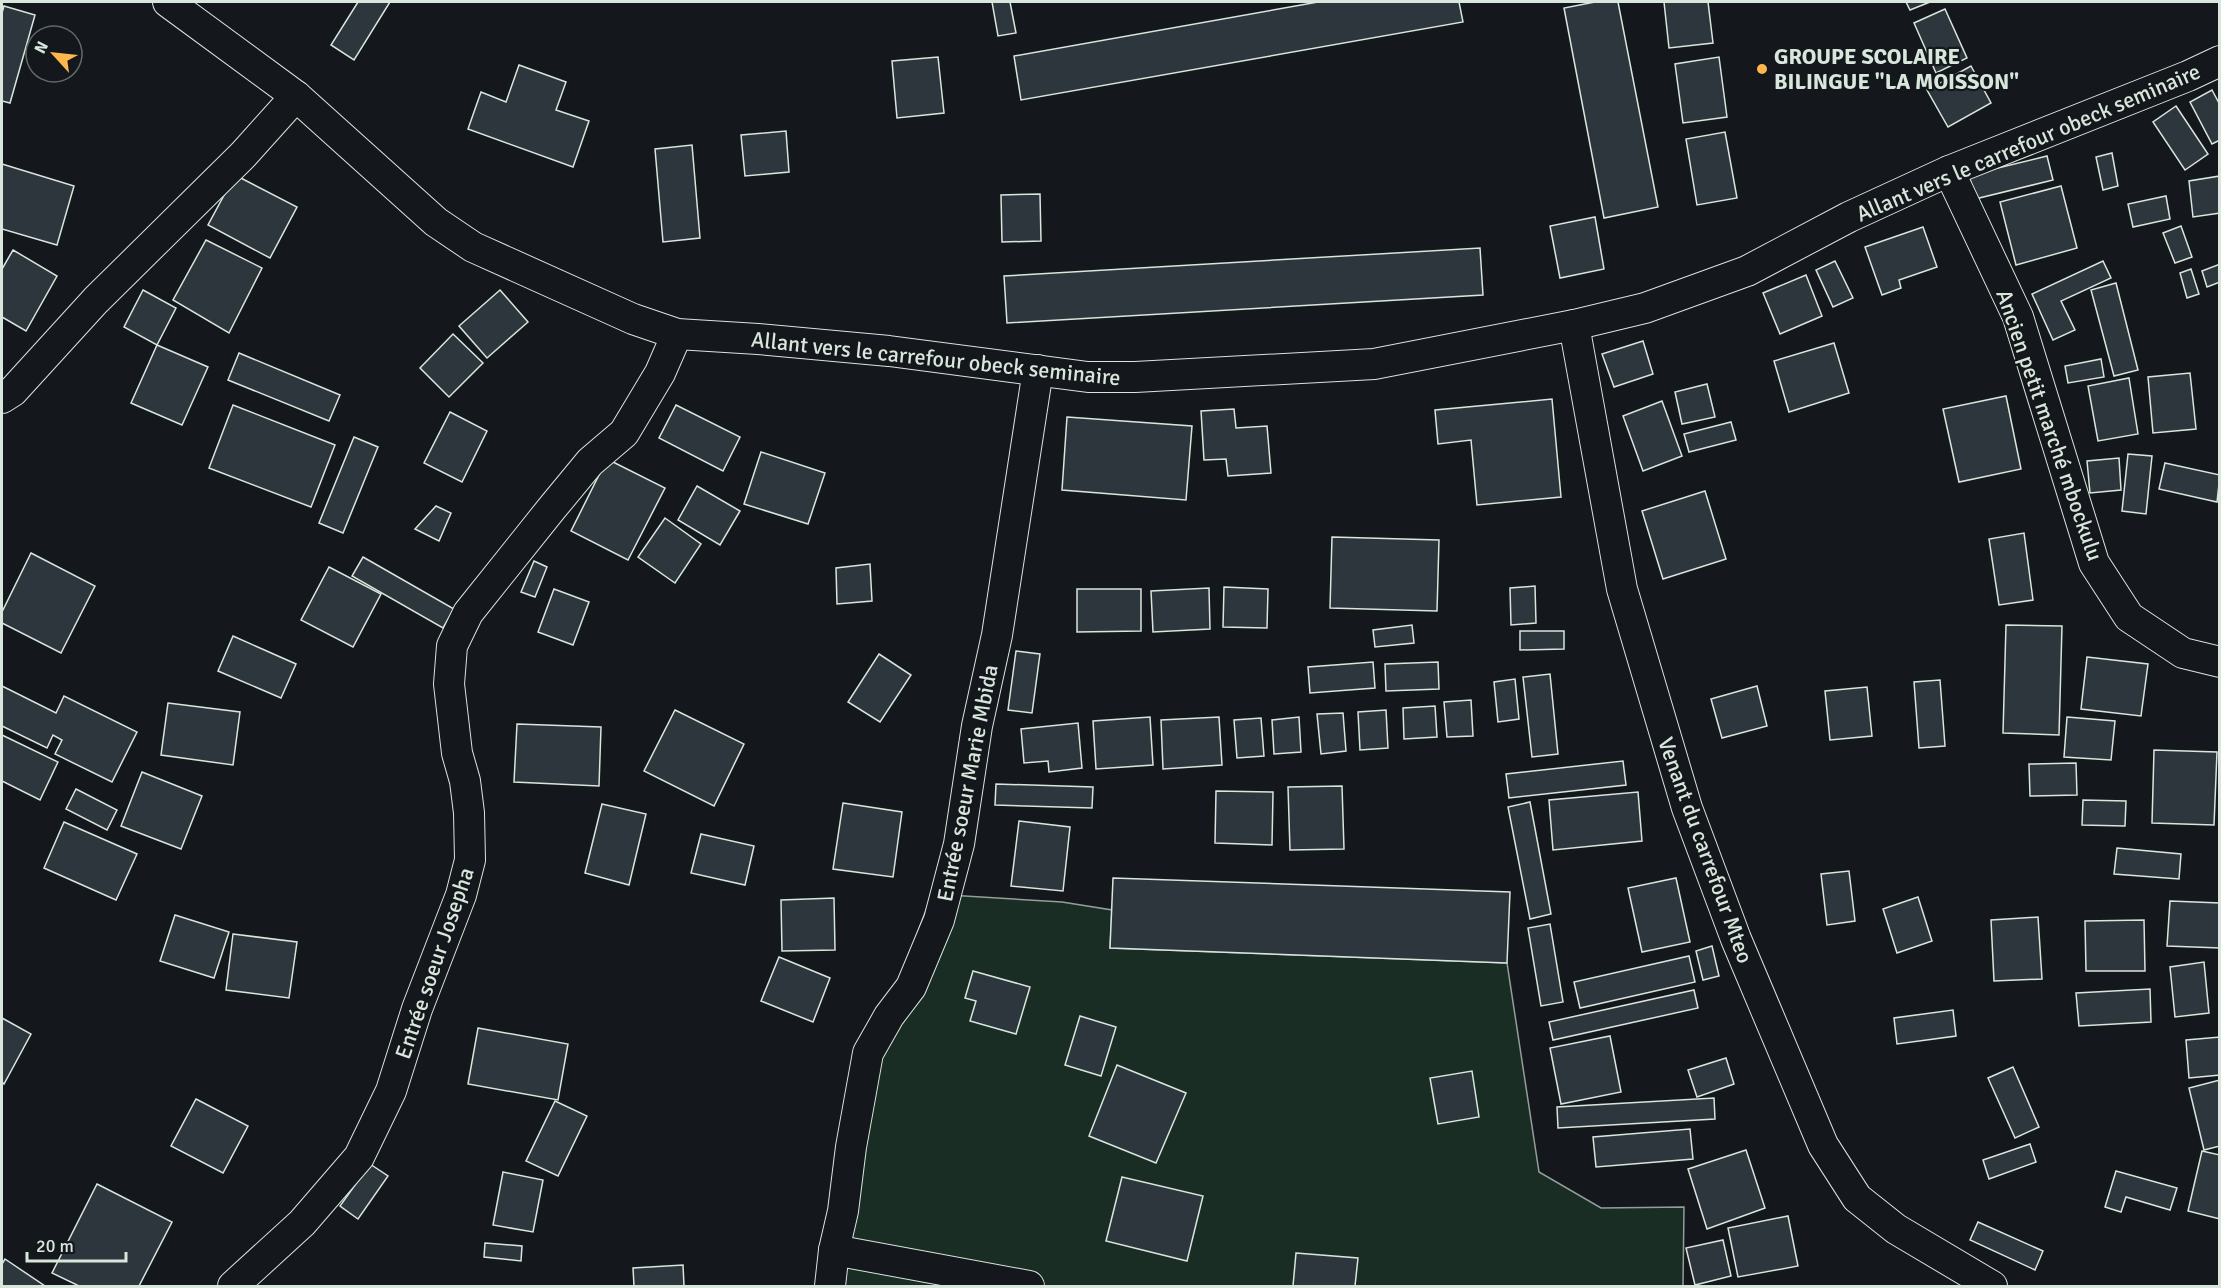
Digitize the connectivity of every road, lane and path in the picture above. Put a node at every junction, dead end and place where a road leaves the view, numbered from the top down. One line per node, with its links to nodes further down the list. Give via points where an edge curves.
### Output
1 (168, 2): 3 (street, Allant vers le carrefour obeck seminaire)
2 (2220, 61): 4 (street, Allant vers le carrefour obeck seminaire)
3 (296, 96): 6 (street, Allant vers le carrefour obeck seminaire, via 436,222 473,247 633,319); 8 (street)
4 (1949, 171): 5 (street, Allant vers le carrefour obeck seminaire, via 1849,217 1747,271 1645,308); 9 (street, Ancien petit marché mbockulu, via 2018,317 2094,563 2129,617 2183,653)
5 (1574, 325): 7 (street, Allant vers le carrefour obeck seminaire, via 1374,364 1135,377 1088,377); 14 (street, Venant du carrefour Mteo, via 1622,589 1687,808 1736,939 1823,1145 1857,1198 1896,1229)
6 (677, 334): 7 (street, Allant vers le carrefour obeck seminaire, via 890,351); 11 (street, Entrée soeur Josepha, via 660,373 624,433 590,462 552,508 468,613 452,646 449,684 469,813 470,860 462,895 417,1009 391,1091 359,1157 302,1223)
7 (1038, 370): 10 (street, Entrée soeur Marie Mbida, via 997,635 977,726 959,844 939,920 911,987 868,1053)
8 (2, 398)
9 (2220, 662)
10 (834, 1250): 12 (street, Entrée soeur Marie Mbida); 13 (street)
11 (233, 1287)
12 (830, 1287)
13 (1029, 1287)
14 (1992, 1287)

